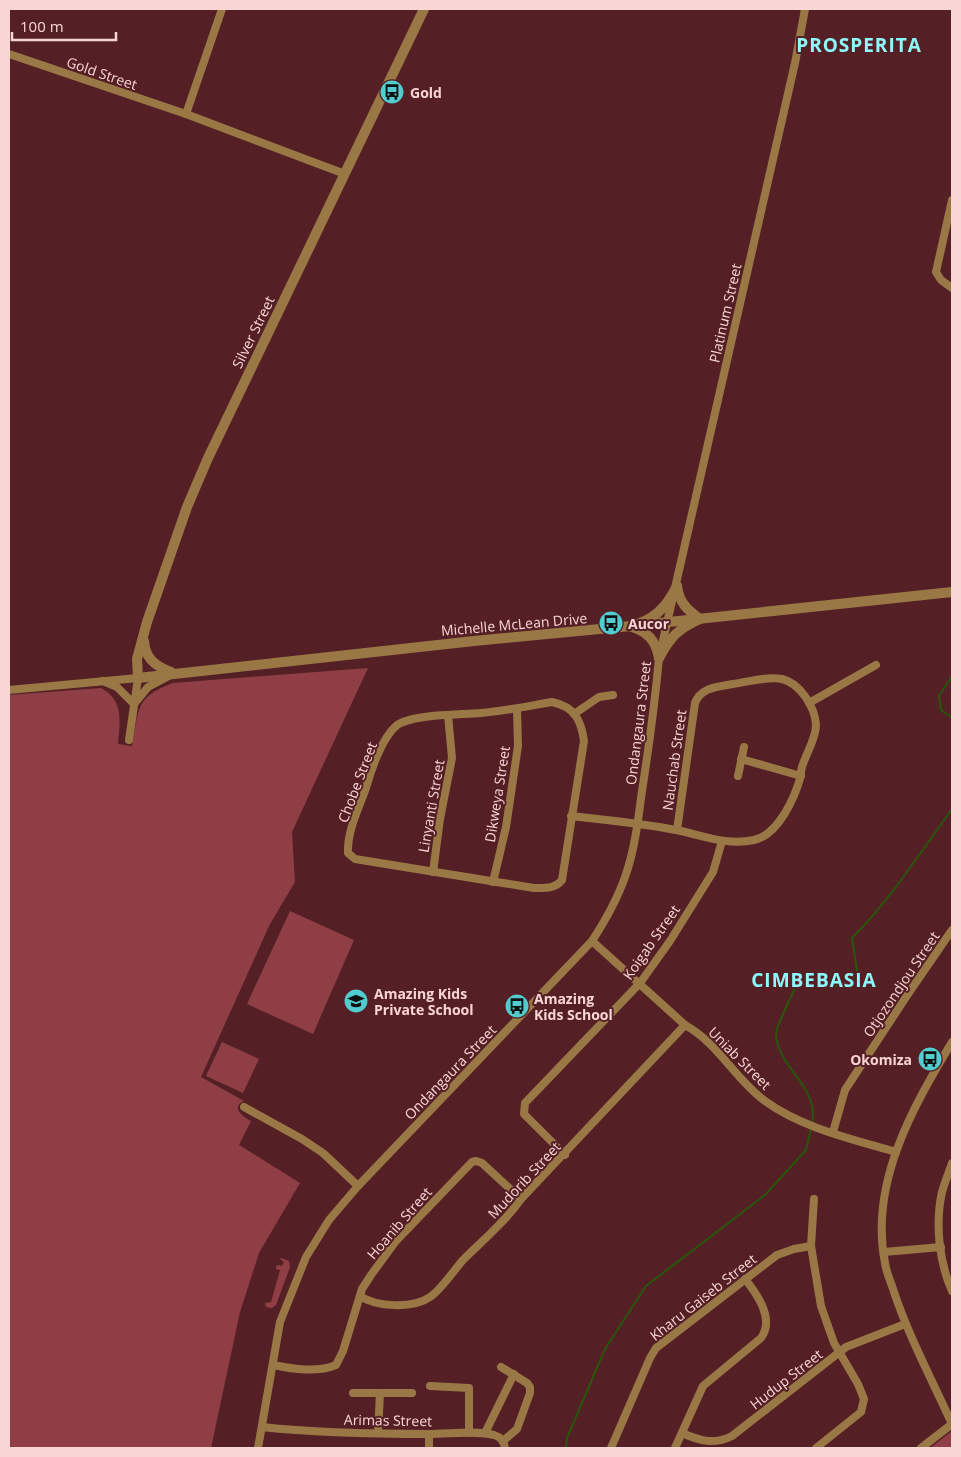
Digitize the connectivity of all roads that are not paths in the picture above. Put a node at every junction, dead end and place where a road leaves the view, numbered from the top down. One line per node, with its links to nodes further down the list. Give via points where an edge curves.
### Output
1 (222, 9): 5 (street)
2 (424, 9): 6 (street, Silver Street)
3 (805, 9): 9 (street, Platinum Street, via 796,63)
4 (9, 54): 5 (street, Gold Street)
5 (186, 114): 6 (street, Gold Street)
6 (345, 174): 14 (street, Silver Street, via 187,506)
7 (952, 200): 8 (street, via 936,272)
8 (952, 288)
9 (677, 586): 11 (street, via 682,603); 12 (street, Platinum Street); 13 (street, via 663,609 646,621)
10 (952, 592): 11 (street, Michelle McLean Drive)
11 (700, 619): 12 (street, Michelle McLean Drive); 15 (street, via 674,634)
12 (667, 622): 13 (street, Michelle McLean Drive); 15 (street, Ondangaura Street)
13 (631, 626): 15 (street, via 648,635 657,648); 17 (street, Michelle McLean Drive)
14 (144, 637): 17 (street, via 144,650 148,657 161,668); 18 (street, Silver Street, via 137,658)
15 (659, 658): 33 (street, Ondangaura Street, via 656,700)
16 (876, 665): 22 (street)
17 (175, 673): 18 (street, Michelle McLean Drive); 23 (street, via 148,687)
18 (138, 678): 19 (street); 23 (street)
19 (101, 680): 20 (street); 23 (street, via 117,687)
20 (9, 690)
21 (613, 695): 25 (street, via 599,697)
22 (810, 702): 31 (street, Nauchab Street, via 815,733); 34 (street, Nauchab Street, via 793,685 773,678 715,686 703,692 696,704)
23 (134, 704): 27 (street)
24 (517, 709): 25 (street, Chobe Street, via 552,702); 26 (street, Chobe Street); 37 (street, Dikweya Street, via 518,746)
25 (574, 714): 32 (street, Chobe Street, via 579,720 584,741)
26 (448, 715): 36 (street, Linyanti Street, via 452,758); 36 (street, Chobe Street, via 406,721 390,733 367,784 348,847 348,853 355,859)
27 (128, 740)
28 (744, 747): 29 (street)
29 (741, 759): 30 (street); 31 (street)
30 (738, 776)
31 (800, 776): 35 (street, Nauchab Street, via 787,810 772,830 755,840)
32 (571, 816): 33 (street); 37 (street, Chobe Street, via 562,880 558,886 534,888)
33 (637, 824): 34 (street, Nauchab Street); 39 (street, Ondangaura Street, via 625,878 609,915)
34 (677, 830): 35 (street, Nauchab Street)
35 (722, 841): 40 (street, Koigab Street, via 713,872)
36 (433, 872): 37 (street, Chobe Street)
37 (494, 882)
38 (952, 930): 44 (street, Otjozondjou Street, via 845,1090)
39 (592, 941): 40 (street, Uniab Street); 48 (street, Ondangaura Street)
40 (640, 983): 41 (street, Uniab Street); 46 (street, Koigab Street, via 525,1103 524,1114)
41 (685, 1025): 44 (street, Uniab Street, via 716,1050 764,1100 799,1120); 46 (street, Mudorib Street)
42 (952, 1042): 45 (street, via 912,1114)
43 (244, 1107): 48 (street, via 316,1148)
44 (833, 1132): 45 (street, Uniab Street)
45 (896, 1152): 53 (street, via 884,1202)
46 (565, 1154): 49 (street, Mudorib Street)
47 (952, 1163): 52 (street, via 941,1201)
48 (358, 1186): 59 (street, Ondangaura Street, via 329,1220 302,1264 280,1322)
49 (522, 1199): 56 (street, Mudorib Street, via 430,1297 415,1304 383,1305 368,1302); 56 (street, Hoanib Street, via 482,1162 472,1162 396,1241)
50 (814, 1199): 51 (street)
51 (811, 1246): 54 (street, Kharu Gaiseb Street, via 777,1255); 58 (street, via 824,1316)
52 (941, 1247): 53 (street); 55 (street, via 946,1279)
53 (884, 1252): 57 (street)
54 (746, 1279): 70 (street, via 763,1307 765,1333 703,1386); 76 (street, Kharu Gaiseb Street, via 656,1348)
55 (952, 1291)
56 (360, 1296): 59 (street, Hoanib Street, via 344,1351 336,1366 314,1369)
57 (905, 1324): 58 (street, Hudup Street, via 850,1345); 66 (street)
58 (840, 1353): 70 (street, Hudup Street, via 732,1436 708,1442); 78 (street, via 864,1395 863,1408)
59 (273, 1365): 67 (street, Ondangaura Street)
60 (501, 1367): 61 (street)
61 (514, 1374): 69 (street); 73 (street, via 527,1383 530,1393 518,1429)
62 (430, 1386): 72 (street, via 469,1388)
63 (353, 1393): 64 (street)
64 (380, 1393): 65 (street); 68 (street)
65 (412, 1393)
66 (952, 1424): 79 (street)
67 (262, 1427): 68 (street, Arimas Street); 74 (street, Ondangaura Street)
68 (378, 1433): 71 (street, Arimas Street)
69 (485, 1433): 72 (street, Arimas Street); 73 (street, Arimas Street, via 495,1435)
70 (682, 1433): 77 (street)
71 (429, 1434): 72 (street, Arimas Street); 75 (street)
72 (469, 1434)
73 (504, 1444)
74 (258, 1448)
75 (429, 1448)
76 (611, 1448)
77 (675, 1448)
78 (818, 1448)
79 (921, 1448)

